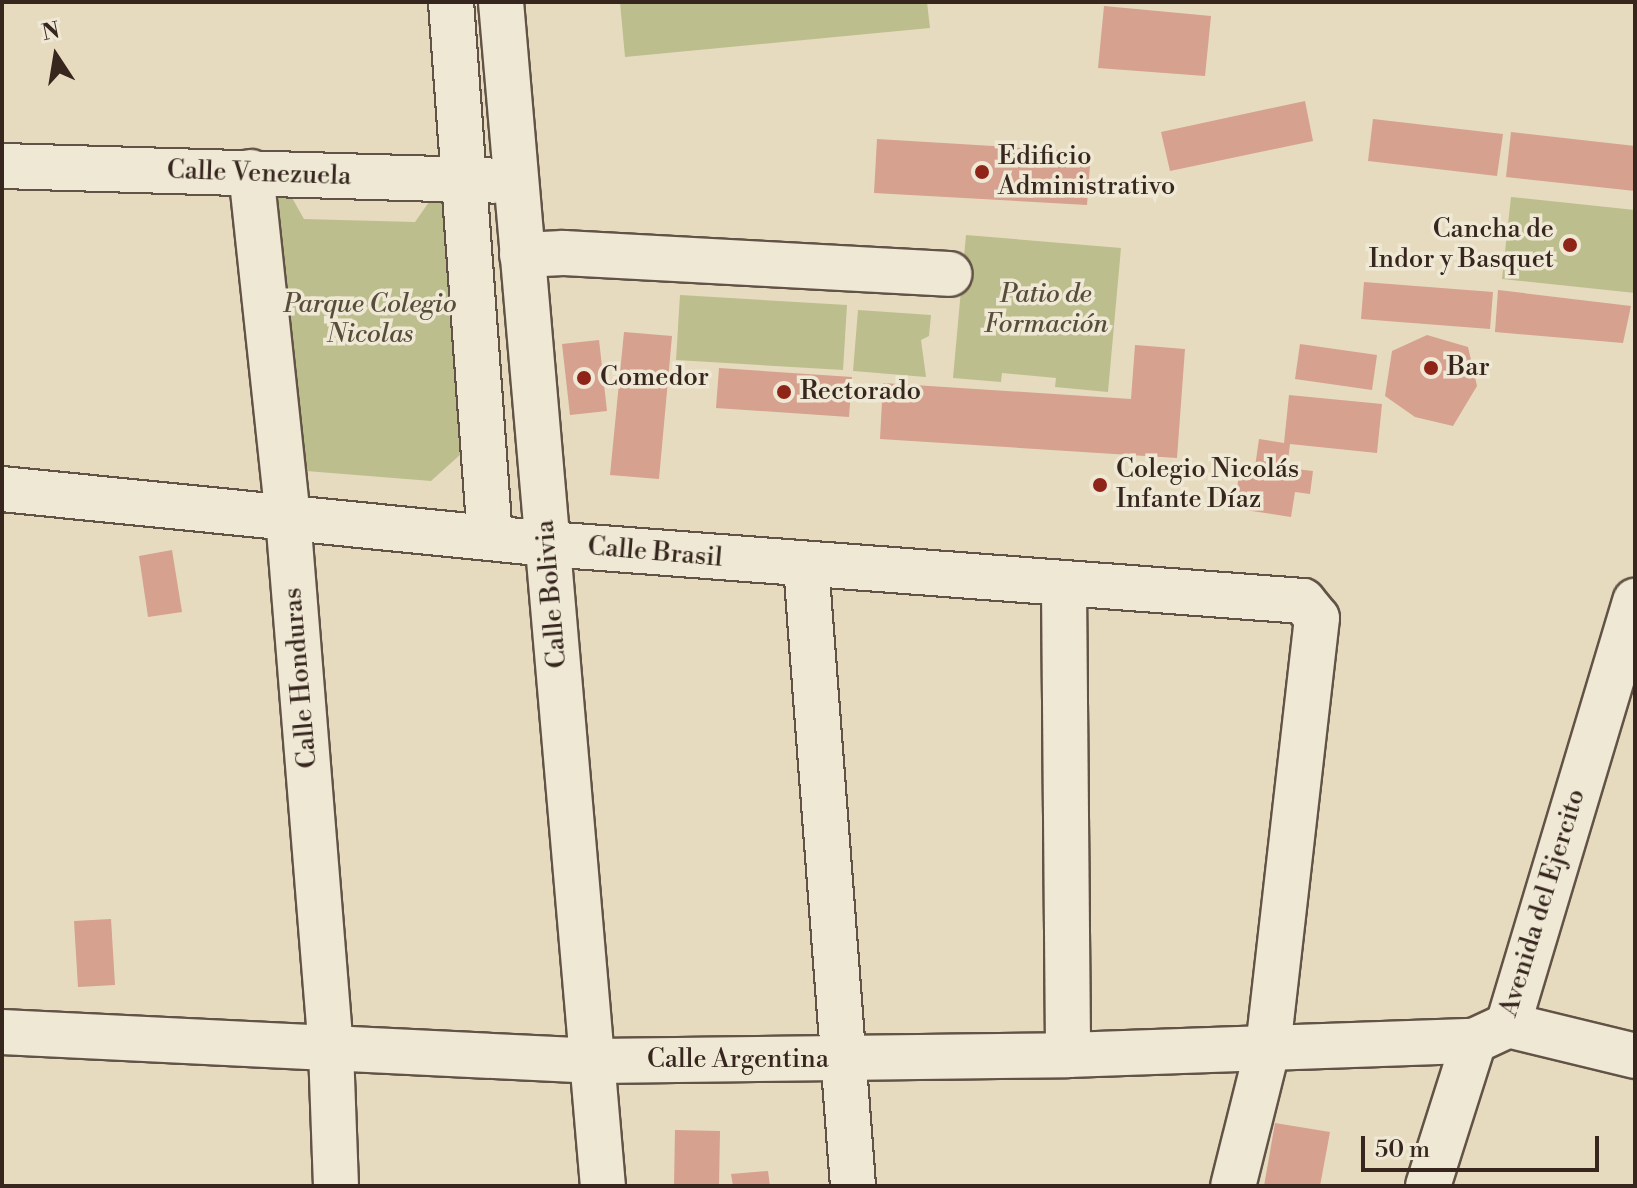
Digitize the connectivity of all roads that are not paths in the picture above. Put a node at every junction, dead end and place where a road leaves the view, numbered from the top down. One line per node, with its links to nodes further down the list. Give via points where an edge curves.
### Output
1 (451, 2): 6 (street)
2 (501, 2): 5 (street, Calle Bolivia)
3 (2, 166): 4 (street, Calle Venezuela)
4 (251, 172): 6 (street, Calle Venezuela); 10 (street, Calle Honduras)
5 (516, 180): 6 (street, Calle Venezuela); 7 (street, Calle Bolivia)
6 (464, 182): 11 (street)
7 (522, 255): 8 (street); 12 (street, Calle Bolivia)
8 (949, 274)
9 (2, 489): 10 (street, Calle Brasil)
10 (288, 517): 11 (street, Calle Brasil); 19 (street, Calle Honduras)
11 (490, 538): 12 (street, Calle Brasil)
12 (548, 544): 13 (street, Calle Brasil); 23 (street, Calle Bolivia)
13 (806, 565): 14 (street, Calle Brasil); 22 (street)
14 (1064, 587): 18 (street, Calle Brasil, via 1309,605 1317,618); 20 (street)
15 (1635, 601): 17 (street, Avenida del Ejercito)
16 (2, 1032): 19 (street, Calle Argentina)
17 (1491, 1033): 18 (street, Calle Argentina); 21 (street, Calle Argentina); 28 (street, Avenida del Ejercito)
18 (1268, 1047): 20 (street, Calle Argentina); 27 (street)
19 (331, 1050): 23 (street, Calle Argentina); 24 (street, Calle Honduras)
20 (1068, 1055): 22 (street, Calle Argentina)
21 (1635, 1056)
22 (843, 1059): 23 (street, Calle Argentina); 26 (street)
23 (596, 1061): 25 (street, Calle Bolivia)
24 (336, 1186)
25 (603, 1186)
26 (853, 1186)
27 (1233, 1186)
28 (1428, 1186)

